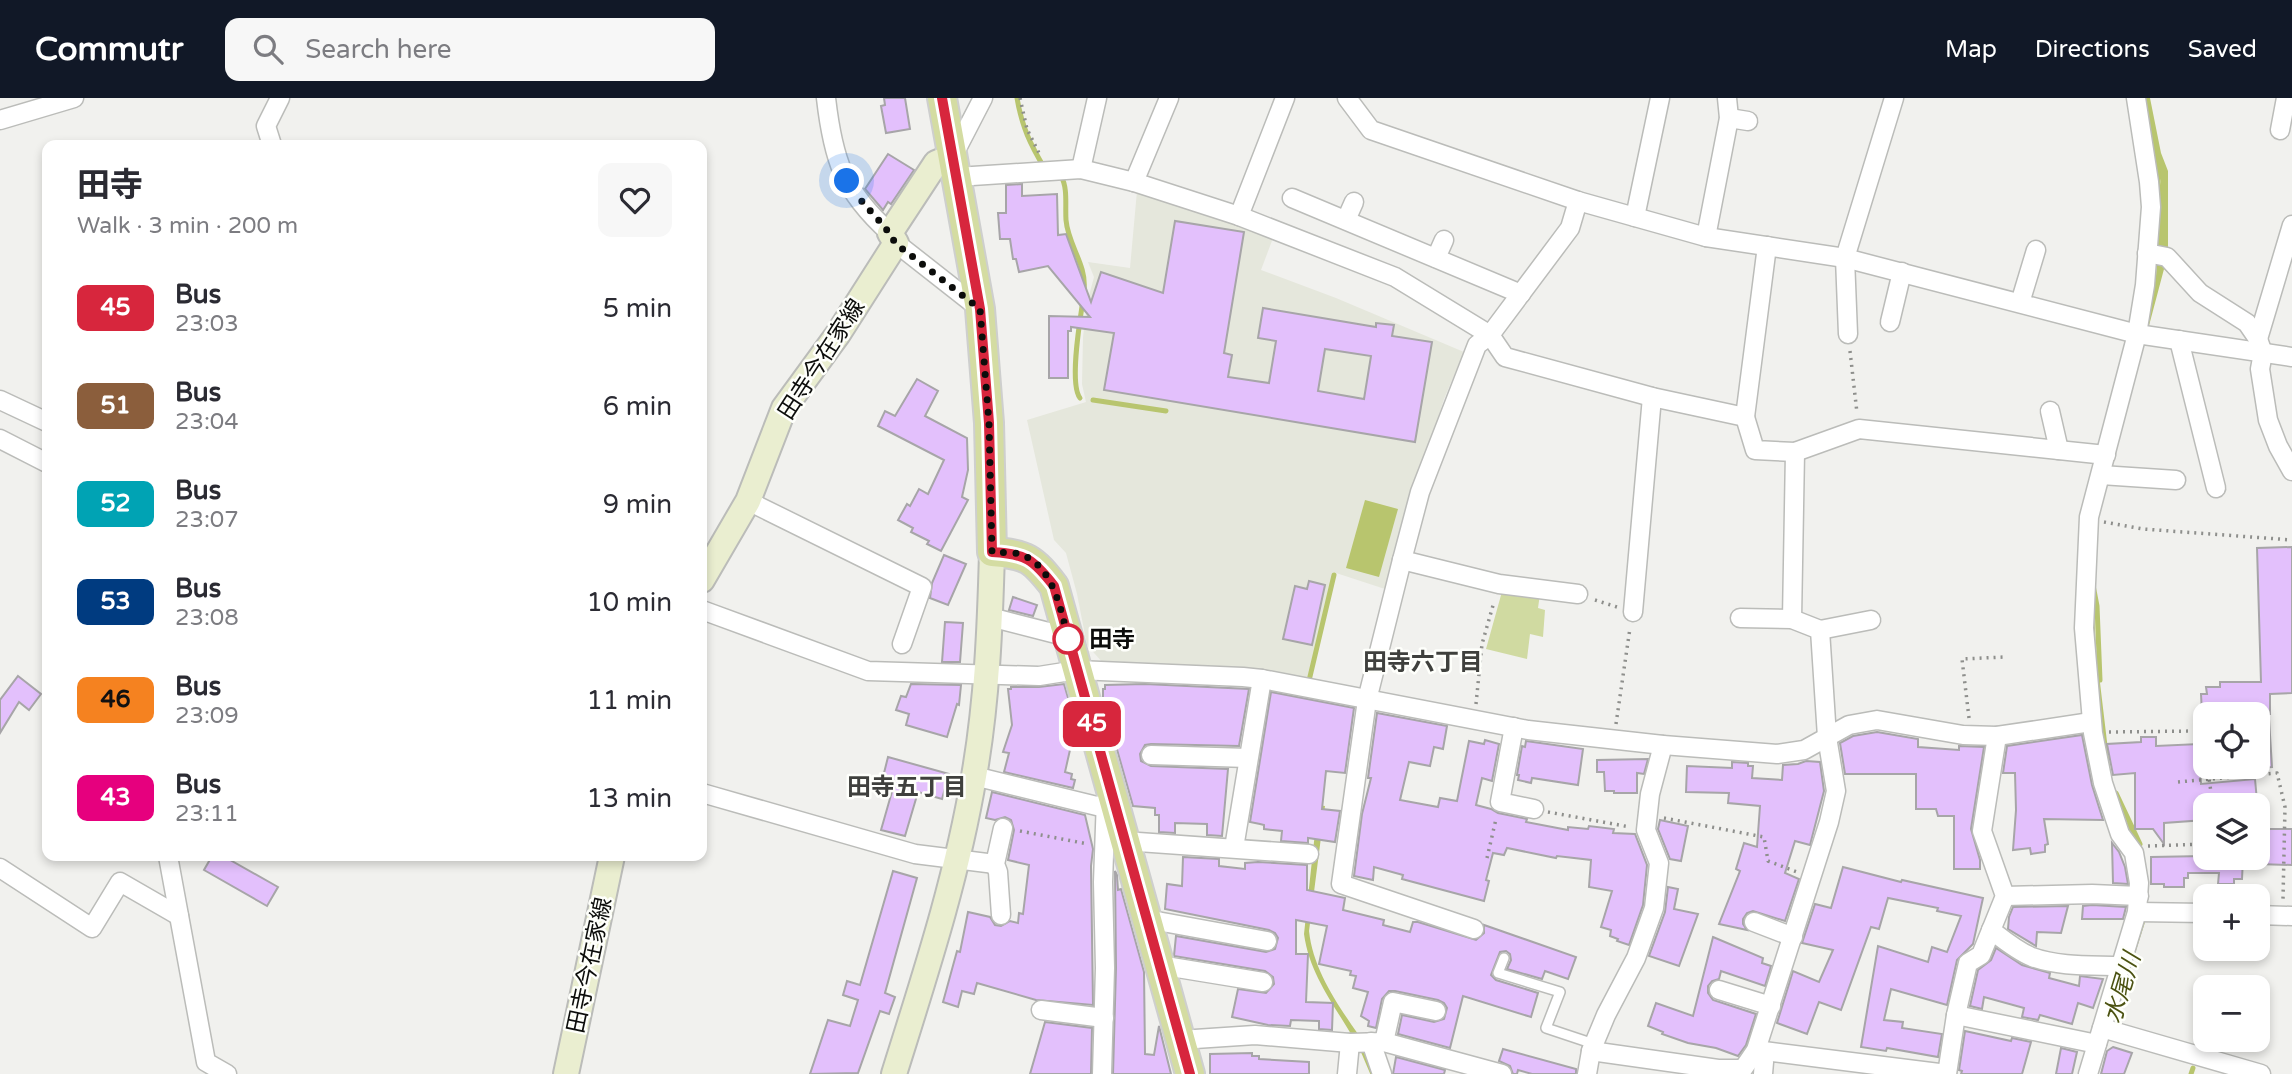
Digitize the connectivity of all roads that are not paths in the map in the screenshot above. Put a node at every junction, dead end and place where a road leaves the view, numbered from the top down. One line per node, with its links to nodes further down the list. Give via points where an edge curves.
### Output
1 (74, 98): 16 (street)
2 (280, 98): 19 (street, via 267,126)
3 (826, 98): 31 (street, via 839,167 855,195)
4 (942, 98): 20 (main road)
5 (983, 98): 20 (street)
6 (1097, 98): 21 (street)
7 (1169, 98): 22 (street)
8 (1285, 98): 26 (street)
9 (1347, 98): 24 (street, via 1371,130)
10 (1660, 98): 27 (street)
11 (1727, 98): 15 (street)
12 (1894, 98): 37 (street)
13 (2136, 98): 35 (street, via 2151,207)
14 (2286, 98): 18 (street)
15 (1729, 118): 17 (street); 30 (street)
16 (0, 120)
17 (1748, 121)
18 (2280, 130)
19 (271, 140)
20 (955, 167): 21 (street); 31 (main road, 田寺今在家線, via 936,163); 41 (main road)
21 (1081, 169): 22 (street)
22 (1134, 182): 26 (street)
23 (1292, 198): 28 (street)
24 (1578, 201): 27 (street); 39 (street, via 1570,228)
25 (1354, 202): 28 (street)
26 (1239, 216): 44 (street, via 1395,277)
27 (1635, 217): 30 (street)
28 (1346, 220): 36 (street)
29 (2292, 225): 47 (street)
30 (1706, 237): 33 (street)
31 (893, 238): 41 (street); 63 (main road, 田寺今在家線, via 838,334 785,408)
32 (1444, 240): 36 (street)
33 (1767, 246): 37 (street); 52 (street)
34 (2036, 250): 40 (street)
35 (2147, 253): 45 (street); 47 (street, via 2167,257 2200,293 2247,323)
36 (1436, 258): 39 (street)
37 (1845, 258): 38 (street); 43 (street)
38 (1902, 272): 40 (street); 42 (street)
39 (1521, 295): 44 (street)
40 (2020, 303): 45 (street)
41 (980, 309): 64 (main road)
42 (1890, 322)
43 (1848, 334)
44 (1490, 335): 49 (street, via 1505,357); 65 (street, via 1477,345 1424,480)
45 (2143, 335): 46 (street); 57 (street)
46 (2179, 340): 47 (street); 62 (street)
47 (2261, 346): 48 (street); 59 (street, via 2268,420)
48 (2292, 357)
49 (1652, 397): 52 (street); 69 (street)
50 (0, 400): 53 (street)
51 (2050, 411): 55 (street)
52 (1745, 417): 56 (street, via 1755,450)
53 (42, 420)
54 (0, 439): 58 (street)
55 (2059, 450): 56 (street, via 1859,429); 57 (street)
56 (1795, 452): 72 (street)
57 (2106, 455): 60 (street)
58 (42, 460)
59 (2292, 471)
60 (2107, 475): 61 (street); 81 (street, via 2089,517 2085,614)
61 (2176, 480)
62 (2216, 488)
63 (748, 501): 66 (main road, 田寺今在家線); 76 (street, via 922,587)
64 (992, 552): 70 (main road); 75 (main road, via 1017,554 1045,575 1054,586)
65 (1402, 560): 67 (street, via 1499,584); 80 (street)
66 (707, 571)
67 (1578, 594)
68 (707, 612): 78 (street, via 868,671)
69 (1633, 612)
70 (990, 617): 75 (street); 78 (main road)
71 (1740, 618): 72 (street)
72 (1792, 620): 74 (street)
73 (1871, 620): 74 (street)
74 (1820, 630): 84 (street)
75 (1068, 637): 77 (main road)
76 (902, 644)
77 (1077, 670): 78 (street, via 1039,676); 79 (street); 90 (main road)
78 (987, 674): 88 (main road)
79 (1262, 679): 80 (street); 87 (street)
80 (1367, 700): 82 (street); 108 (street, via 1341,884)
81 (2091, 722): 83 (street); 102 (street, via 2107,796 2120,834 2134,853)
82 (1514, 727): 85 (street); 91 (street, via 1500,802)
83 (1997, 736): 84 (street, via 1877,720 1849,725); 101 (street, via 1982,831)
84 (1827, 737): 85 (street, via 1804,750 1777,754); 110 (street, via 1836,792)
85 (1663, 745): 126 (street, via 1647,822 1659,863 1654,908)
86 (1151, 755): 87 (street)
87 (1248, 758): 94 (street)
88 (974, 776): 90 (street); 96 (main road)
89 (707, 794): 96 (street, via 915,854)
90 (1106, 795): 93 (main road)
91 (1534, 809)
92 (1003, 828): 99 (street)
93 (1114, 844): 94 (street); 106 (main road); 121 (street)
94 (1234, 848): 95 (street)
95 (1309, 854)
96 (957, 859): 99 (street); 131 (main road)
97 (169, 861): 105 (street)
98 (611, 861): 130 (main road, 田寺今在家線)
99 (995, 864): 104 (street)
100 (0, 868): 105 (street, via 92,928 120,882)
101 (2005, 896): 102 (street, via 2092,894); 109 (street)
102 (2142, 906): 103 (street); 114 (street)
103 (2193, 912)
104 (1001, 915)
105 (179, 916): 129 (street, via 206,1062)
106 (1146, 919): 111 (street); 113 (main road)
107 (1754, 922): 110 (street)
108 (1474, 929)
109 (1991, 930): 114 (street, via 2033,958); 120 (street, via 1980,955 1968,963)
110 (1793, 937): 117 (street)
111 (1267, 942)
112 (1504, 958): 126 (lane, via 1498,973 1560,992 1546,1028)
113 (1159, 965): 115 (street); 123 (main road)
114 (2120, 966): 122 (street)
115 (1263, 982)
116 (1719, 990): 117 (street)
117 (1770, 1006): 127 (street)
118 (1041, 1010): 121 (street)
119 (1436, 1011): 124 (street, via 1393,1002)
120 (1956, 1015): 122 (street); 139 (street)
121 (1104, 1018): 132 (street)
122 (2106, 1035): 140 (street); 141 (street)
123 (1180, 1040): 125 (street, via 1255,1035); 133 (main road)
124 (1377, 1042): 125 (street); 135 (street); 136 (street)
125 (1350, 1043): 134 (street)
126 (1593, 1048): 128 (street); 137 (street)
127 (1756, 1050): 128 (street, via 1743,1069); 138 (street, via 1764,1062); 139 (street)
128 (1717, 1072)
129 (227, 1074)
130 (566, 1074)
131 (894, 1074)
132 (1102, 1074)
133 (1190, 1074)
134 (1347, 1074)
135 (1382, 1074)
136 (1502, 1074)
137 (1587, 1074)
138 (1763, 1074)
139 (1947, 1074)
140 (2088, 1074)
141 (2261, 1074)

